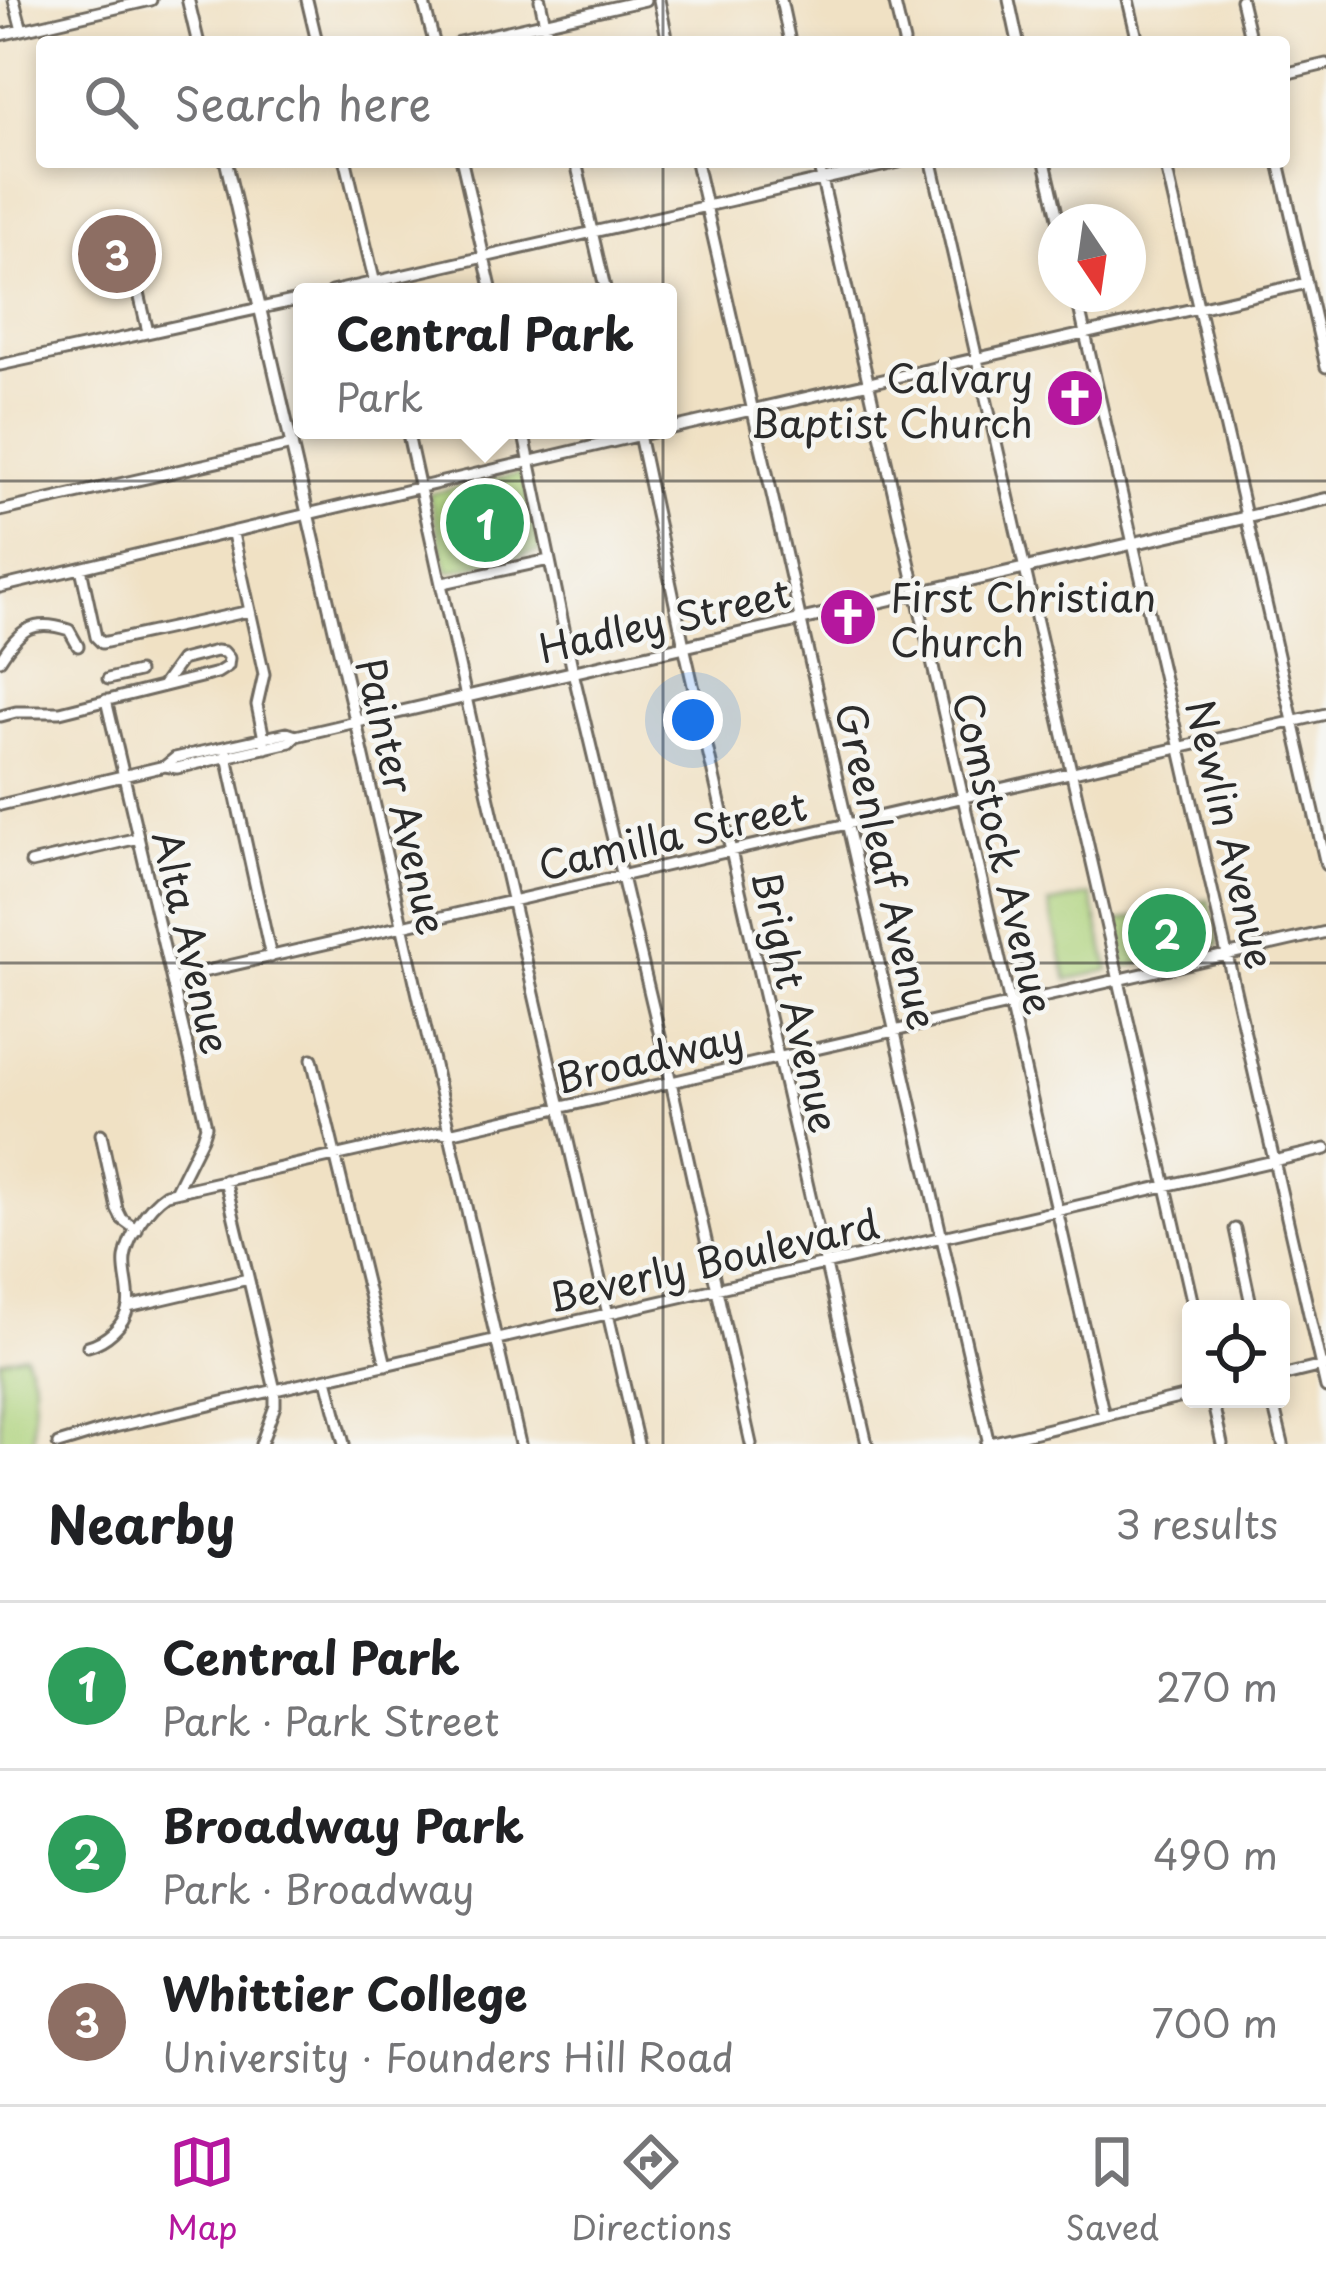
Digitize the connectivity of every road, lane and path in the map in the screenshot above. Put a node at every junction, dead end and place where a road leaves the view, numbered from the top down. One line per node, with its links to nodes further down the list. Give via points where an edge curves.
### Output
1 (14, 0): 15 (street)
2 (151, 0): 15 (street)
3 (188, 0): 17 (main road)
4 (307, 0): 18 (street)
5 (423, 0): 19 (street)
6 (539, 0): 14 (street)
7 (645, 0): 14 (street)
8 (659, 0): 22 (street)
9 (781, 0): 23 (street)
10 (894, 0): 24 (street)
11 (1009, 0): 25 (street)
12 (1128, 0): 26 (street)
13 (1241, 0): 27 (street)
14 (545, 22): 20 (street); 21 (street)
15 (22, 31): 16 (street)
16 (0, 35)
17 (197, 36)
18 (316, 36)
19 (432, 36)
20 (486, 36)
21 (548, 36)
22 (667, 36)
23 (789, 36)
24 (903, 36)
25 (1017, 36)
26 (1137, 36)
27 (1250, 36)
28 (1326, 64): 29 (street)
29 (1290, 73)
30 (227, 168): 53 (main road, Painter Avenue)
31 (347, 168): 47 (street)
32 (463, 168): 45 (street)
33 (577, 168): 44 (street)
34 (697, 168): 43 (street, Greenleaf Avenue)
35 (819, 168): 41 (street, Comstock Avenue)
36 (873, 168): 41 (street)
37 (933, 168): 58 (street)
38 (1046, 168): 42 (street)
39 (1166, 168): 54 (street)
40 (1280, 168): 51 (street)
41 (822, 180): 43 (street); 61 (street, Comstock Avenue)
42 (1055, 204)
43 (706, 206): 44 (street); 62 (street, Greenleaf Avenue)
44 (592, 232): 45 (street); 50 (street)
45 (484, 257): 48 (street); 49 (street)
46 (131, 259): 56 (street)
47 (375, 283)
48 (390, 283)
49 (490, 283)
50 (603, 283)
51 (1307, 283): 54 (street); 60 (street)
52 (293, 301): 53 (street)
53 (260, 308): 56 (street); 68 (main road, Painter Avenue)
54 (1198, 309): 57 (street); 74 (street)
55 (1080, 312): 57 (street, Newlin Avenue)
56 (148, 332): 59 (street)
57 (1086, 335): 58 (street); 76 (street, Newlin Avenue)
58 (976, 360): 61 (street); 79 (street)
59 (0, 365)
60 (1326, 367)
61 (869, 383): 62 (street); 82 (street, Comstock Avenue)
62 (752, 409): 63 (street); 84 (street, Greenleaf Avenue)
63 (677, 426)
64 (409, 439): 70 (street)
65 (525, 439): 69 (street)
66 (616, 439): 69 (street)
67 (640, 439): 86 (street, Bright Avenue)
68 (292, 445): 72 (street); 73 (main road, Painter Avenue)
69 (529, 462): 70 (street); 77 (street)
70 (420, 487): 73 (street); 80 (street)
71 (1326, 500): 74 (main road, Hadley Street)
72 (0, 511)
73 (308, 514): 75 (street); 98 (main road, Painter Avenue)
74 (1247, 517): 76 (main road, Hadley Street); 99 (street)
75 (233, 534): 78 (street); 83 (street)
76 (1134, 542): 79 (main road, Hadley Street); 101 (street, Newlin Avenue)
77 (548, 560): 80 (street); 89 (street)
78 (81, 568): 81 (street); 83 (street, via 102,644)
79 (1024, 568): 82 (main road, Hadley Street); 103 (street)
80 (442, 583): 94 (street)
81 (0, 587)
82 (915, 593): 84 (main road, Hadley Street); 105 (street, Comstock Avenue)
83 (250, 611): 100 (street, via 264,674 257,705)
84 (800, 619): 86 (main road, Hadley Street); 107 (street, Greenleaf Avenue)
85 (78, 646): 87 (street, via 69,630 35,624)
86 (684, 646): 89 (main road, Hadley Street); 110 (street, Bright Avenue)
87 (0, 660)
88 (139, 672): 90 (street)
89 (573, 672): 94 (main road, Hadley Street); 113 (street)
90 (122, 676): 91 (street); 93 (street)
91 (109, 679)
92 (163, 685): 92 (street, via 217,673 229,658 216,651 181,660); 93 (street)
93 (127, 694): 95 (street)
94 (466, 695): 98 (main road, Hadley Street); 114 (street)
95 (106, 700): 97 (street); 104 (street, Alta Avenue)
96 (1326, 714): 99 (street, Camilla Street)
97 (0, 715)
98 (356, 722): 100 (street, Hadley Street); 115 (street, Painter Avenue)
99 (1293, 722): 101 (street, Camilla Street); 108 (street)
100 (265, 743): 102 (street, Hadley Street)
101 (1181, 747): 103 (street, Camilla Street); 117 (street, Newlin Avenue)
102 (226, 752): 104 (street, Hadley Street); 118 (street)
103 (1071, 773): 105 (street, Camilla Street); 120 (street)
104 (124, 776): 106 (street, Hadley Street); 109 (street, Alta Avenue)
105 (962, 798): 107 (street, Camilla Street); 121 (street, Comstock Avenue)
106 (1, 801)
107 (847, 824): 110 (street, Camilla Street); 122 (street, Greenleaf Avenue)
108 (1322, 825): 112 (street)
109 (138, 838): 111 (street); 119 (street, Alta Avenue)
110 (732, 851): 113 (street, Camilla Street); 123 (street, Bright Avenue)
111 (31, 863)
112 (1326, 865)
113 (622, 876): 114 (street, Camilla Street); 125 (street)
114 (513, 901): 115 (street, Camilla Street); 126 (street)
115 (402, 926): 118 (street, Camilla Street); 127 (street, Painter Avenue)
116 (1326, 932): 117 (street, Broadway)
117 (1228, 954): 120 (street, Broadway); 131 (street, Newlin Avenue)
118 (271, 956): 119 (street, Camilla Street)
119 (172, 979): 134 (street, Alta Avenue, via 206,1126)
120 (1117, 980): 121 (street, Broadway); 133 (street)
121 (1009, 1004): 122 (street, Broadway); 135 (street, Comstock Avenue)
122 (895, 1030): 123 (street, Broadway); 138 (street, Greenleaf Avenue)
123 (778, 1057): 125 (street, Broadway); 139 (street, Bright Avenue)
124 (313, 1059): 130 (street)
125 (670, 1082): 126 (street, Broadway); 141 (street)
126 (560, 1107): 127 (street, Broadway); 145 (street)
127 (449, 1132): 130 (street, Broadway); 146 (street, Painter Avenue)
128 (101, 1134): 137 (street, via 118,1209)
129 (1326, 1149): 131 (street, Beverly Boulevard)
130 (334, 1156): 132 (street, Broadway); 148 (street)
131 (1276, 1161): 133 (street, Beverly Boulevard); 149 (street, Newlin Avenue)
132 (225, 1180): 134 (street, Broadway); 140 (street)
133 (1166, 1187): 135 (street, Beverly Boulevard); 142 (street)
134 (175, 1192): 137 (street, via 152,1203)
135 (1056, 1210): 138 (street, Beverly Boulevard); 157 (street, Comstock Avenue)
136 (1234, 1229): 143 (street)
137 (137, 1230): 144 (street, via 125,1260)
138 (943, 1237): 139 (street, Beverly Boulevard); 165 (street, Greenleaf Avenue)
139 (827, 1263): 141 (street, Beverly Boulevard); 164 (street, Bright Avenue)
140 (248, 1280): 144 (street); 153 (street)
141 (717, 1288): 145 (street, Beverly Boulevard); 163 (street)
142 (1192, 1300)
143 (1250, 1300)
144 (128, 1307): 147 (street, via 108,1337)
145 (608, 1313): 146 (street, Beverly Boulevard); 162 (street)
146 (496, 1340): 148 (street, Beverly Boulevard); 161 (street, Painter Avenue)
147 (88, 1346)
148 (386, 1365): 151 (street, Beverly Boulevard)
149 (1323, 1366): 150 (street); 152 (street, Newlin Avenue)
150 (1290, 1374)
151 (327, 1378): 153 (street, Beverly Boulevard); 160 (street)
152 (1326, 1388)
153 (275, 1390): 158 (street, Beverly Boulevard); 159 (street)
154 (1182, 1397): 157 (street)
155 (1214, 1408): 166 (street)
156 (1274, 1408): 167 (street)
157 (1104, 1416): 165 (street)
158 (58, 1444)
159 (261, 1444)
160 (344, 1444)
161 (520, 1444)
162 (638, 1444)
163 (751, 1444)
164 (867, 1444)
165 (988, 1444)
166 (1222, 1444)
167 (1283, 1444)

